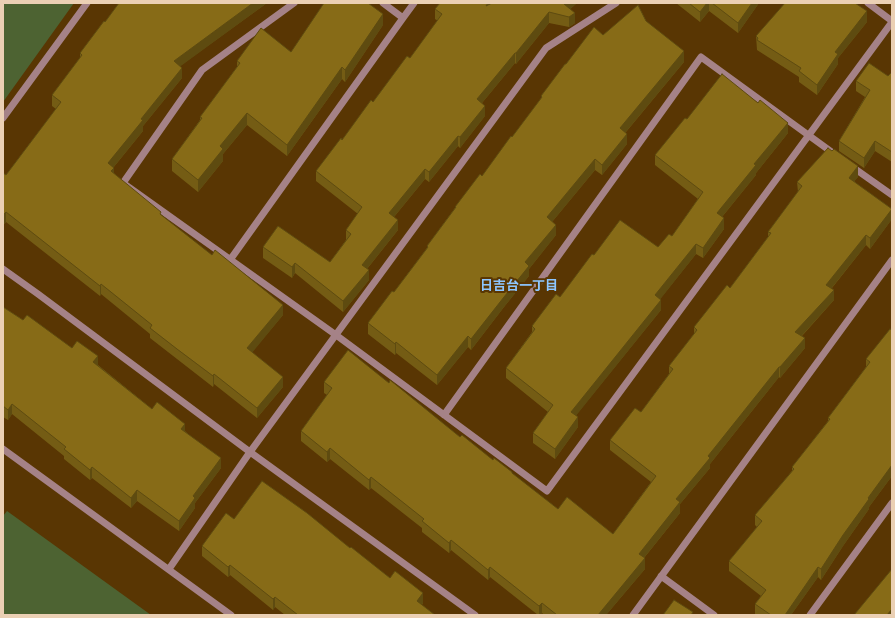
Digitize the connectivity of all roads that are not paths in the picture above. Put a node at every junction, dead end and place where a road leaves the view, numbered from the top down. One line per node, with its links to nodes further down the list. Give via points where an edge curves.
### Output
1 (88, 3): 9 (street)
2 (294, 3): 14 (street, via 202,70 123,183)
3 (383, 3): 7 (street)
4 (414, 3): 7 (street)
5 (616, 3): 17 (street, via 546,48)
6 (868, 3): 8 (street)
7 (403, 18): 14 (street)
8 (892, 21): 10 (street)
9 (3, 118)
10 (809, 135): 11 (street); 18 (street, via 548,491); 18 (street, via 701,57)
11 (841, 158)
12 (847, 163): 13 (street)
13 (892, 195)
14 (230, 260): 17 (street)
15 (892, 260): 23 (street)
16 (3, 269): 20 (street)
17 (336, 335): 18 (street); 20 (street)
18 (444, 415)
19 (3, 448): 22 (street)
20 (250, 452): 22 (street); 25 (street)
21 (892, 503): 28 (street)
22 (169, 569): 24 (street)
23 (661, 576): 26 (street); 27 (street)
24 (231, 615)
25 (475, 615)
26 (633, 615)
27 (714, 615)
28 (810, 615)

